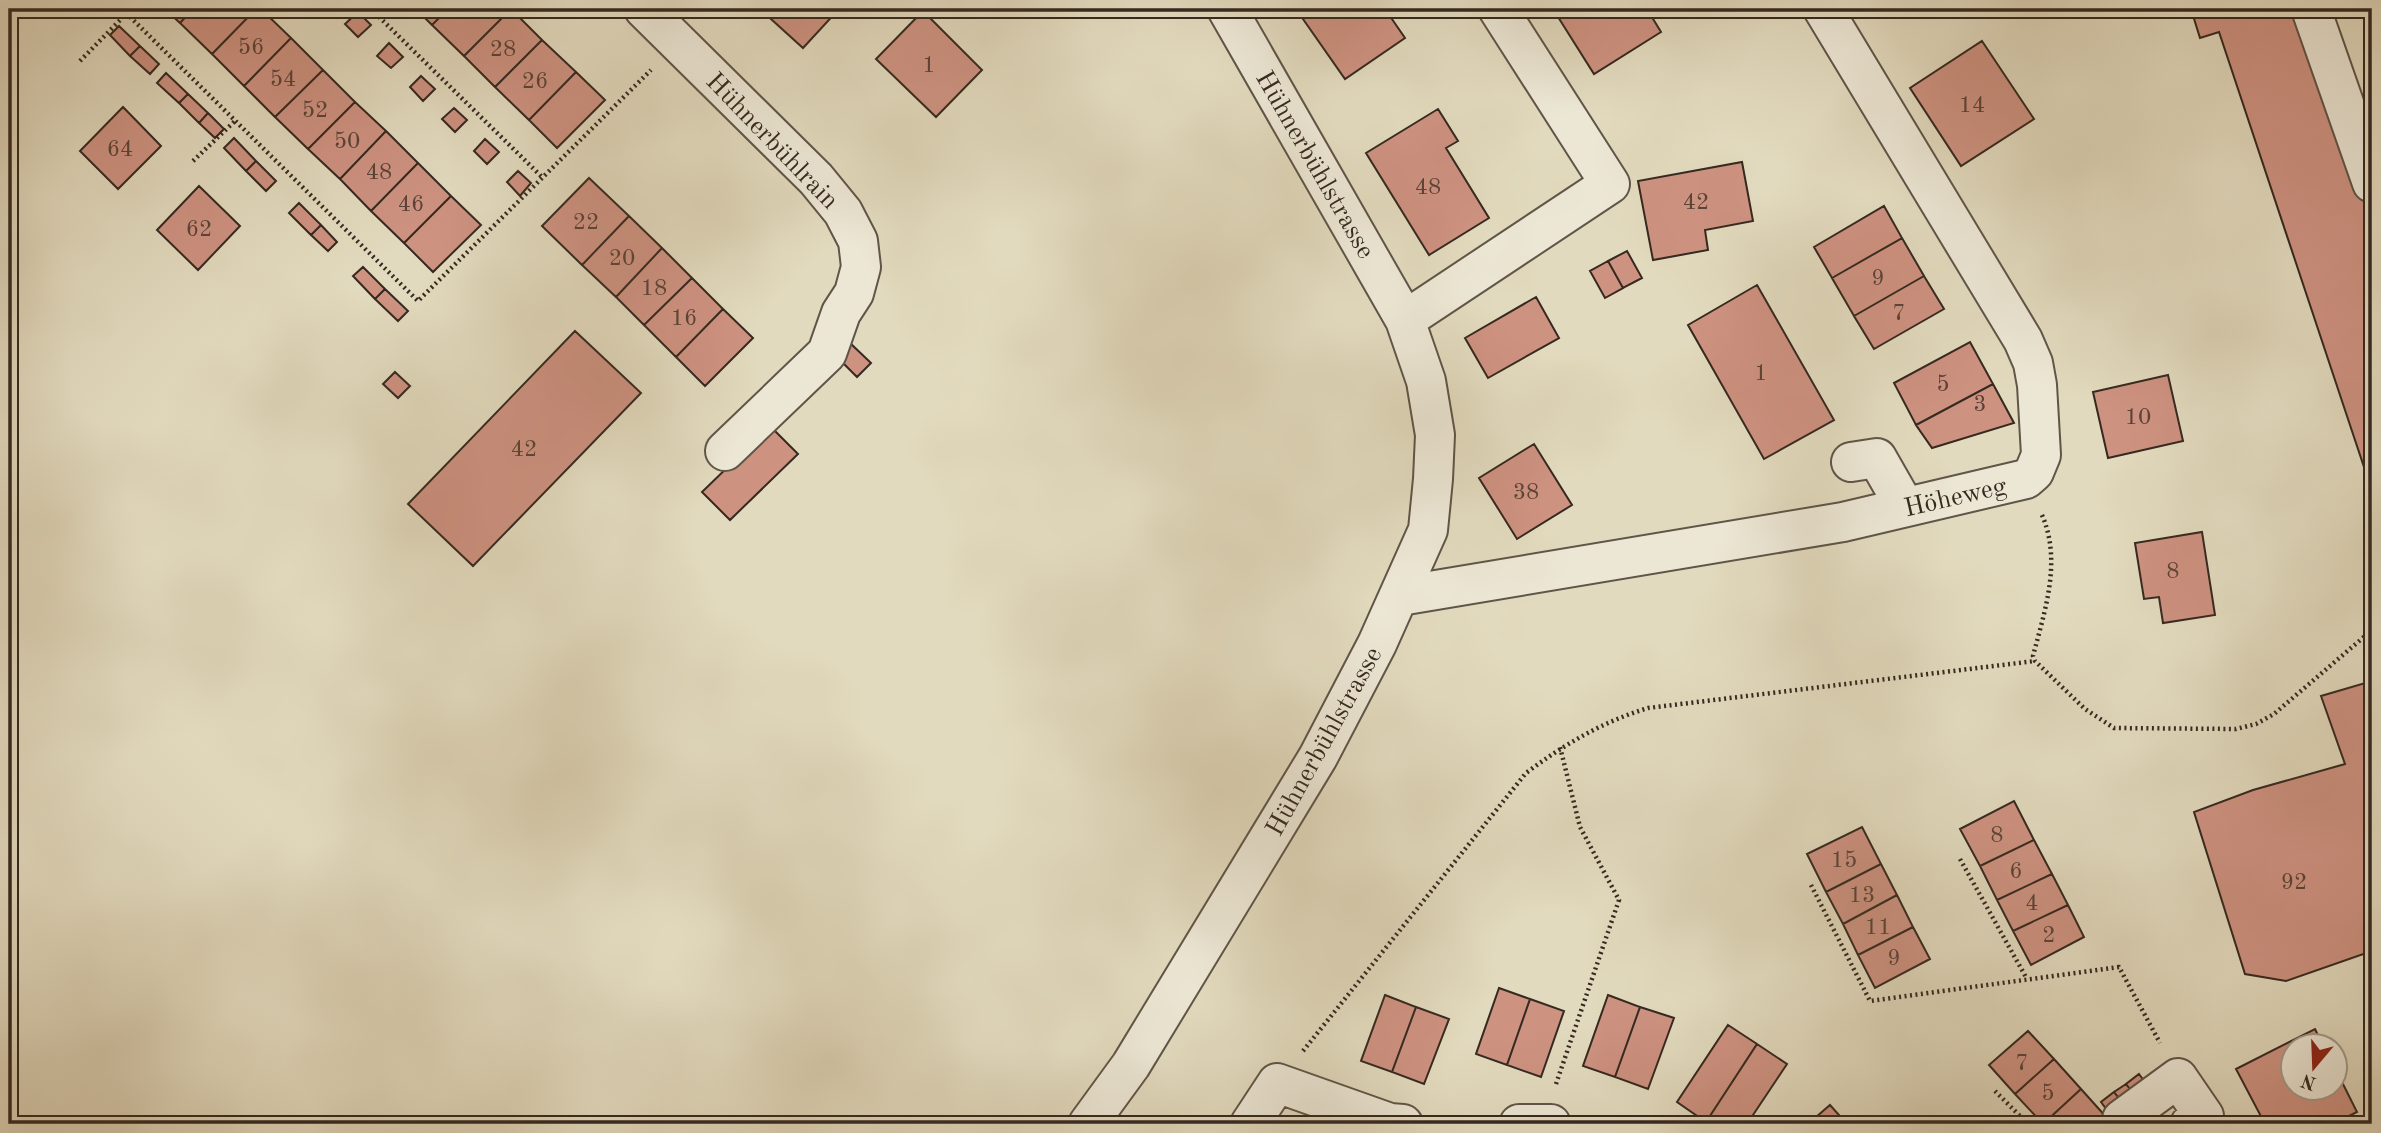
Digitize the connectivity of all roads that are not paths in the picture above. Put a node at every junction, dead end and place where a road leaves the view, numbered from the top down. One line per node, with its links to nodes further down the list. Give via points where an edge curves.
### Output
1 (644, 9): 8 (street, Hühnerbühlrain, via 816,179 843,212 858,241 861,267 854,293 841,313 827,353)
2 (1227, 9): 7 (street, Hühnerbühlstrasse)
3 (1498, 9): 7 (street, via 1610,184)
4 (1823, 9): 10 (street, Höheweg, via 2023,340 2037,385 2041,455 2034,472 2026,479)
5 (2311, 9): 6 (street)
6 (2372, 183)
7 (1405, 320): 11 (street, Hühnerbühlstrasse, via 1426,381 1435,435 1428,530)
8 (729, 434)
9 (1851, 462): 10 (street, via 1877,458)
10 (1905, 507): 11 (street, Höheweg, via 1843,522)
11 (1400, 596): 13 (street, Hühnerbühlstrasse, via 1318,757 1131,1065)
12 (2194, 1123): 19 (street, via 2204,1116 2179,1078 2122,1119)
13 (1088, 1124)
14 (1250, 1124): 15 (street, via 1277,1083)
15 (1403, 1124)
16 (1519, 1124): 17 (street)
17 (1543, 1124): 18 (street)
18 (1551, 1124)
19 (2126, 1124)

